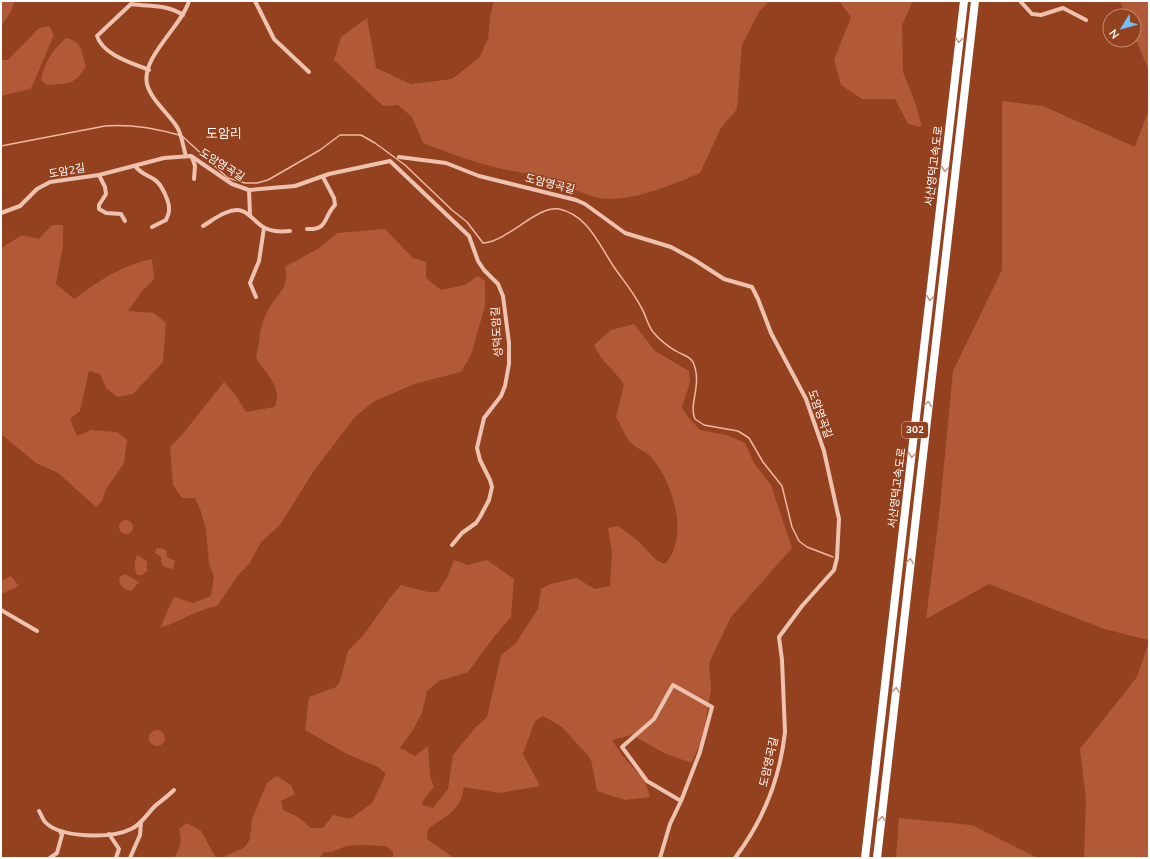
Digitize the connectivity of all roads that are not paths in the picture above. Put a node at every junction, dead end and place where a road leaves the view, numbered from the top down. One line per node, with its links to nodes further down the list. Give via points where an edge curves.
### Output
1 (189, 1): 6 (street)
2 (255, 1): 9 (street, via 274,39)
3 (964, 1): 42 (highway, 서산영덕고속도로 / 302, one-way to 42)
4 (975, 1): 43 (highway, 서산영덕고속도로 / 302, one-way to 4)
5 (1020, 1): 7 (street, via 1032,14 1041,15 1063,8)
6 (182, 15): 8 (street, via 160,46); 8 (street, via 166,6 131,4 97,36 99,43 106,49)
7 (1086, 20)
8 (149, 70): 10 (street, via 147,84 154,98 178,128)
9 (309, 72)
10 (186, 156): 11 (street, 도암영곡길); 14 (street, 도암2길, via 164,158)
11 (192, 157): 17 (street, via 195,166); 18 (street, 도암영곡길, via 232,184)
12 (399, 157): 41 (street, 도암영곡길, via 446,163 480,176 576,200 625,233 671,247 724,279 752,288 771,333 803,391 824,451 838,509 836,566 779,637 784,744 768,804)
13 (390, 161): 16 (street, 도암영곡길); 28 (street, 성덕도암길, via 469,236 478,261 498,284 503,296 509,364 501,396 484,418 477,448 492,487 489,500 476,523 462,533)
14 (135, 166): 15 (street, 도암2길); 23 (street, via 140,172 157,181 170,212 166,220)
15 (99, 175): 19 (street, 도암2길, via 43,185 20,206); 21 (street, 도암2길, via 106,194 99,209 121,214)
16 (322, 177): 18 (street, 도암영곡길, via 295,186); 25 (street, via 332,194 334,205 320,228)
17 (194, 179)
18 (249, 190): 20 (street)
19 (1, 213)
20 (250, 214): 22 (street, via 235,210); 24 (street)
21 (125, 221)
22 (204, 226)
23 (152, 227)
24 (264, 228): 26 (street, via 279,232); 27 (street, via 259,261 250,283)
25 (307, 229)
26 (290, 231)
27 (256, 297)
28 (452, 546)
29 (1, 610): 30 (street)
30 (37, 631)
31 (174, 790): 34 (street)
32 (681, 801): 32 (street, via 700,752 712,707 673,685 654,718 622,747 648,781); 40 (street, via 670,824)
33 (40, 810): 35 (street, via 45,822)
34 (141, 822): 36 (street, via 131,829); 39 (street, via 140,835)
35 (60, 830): 36 (street, via 83,834); 37 (street, via 62,835 57,853)
36 (110, 834): 38 (street, via 119,849)
37 (50, 858)
38 (116, 858)
39 (130, 858)
40 (660, 858)
41 (735, 858)
42 (865, 858)
43 (877, 858)

